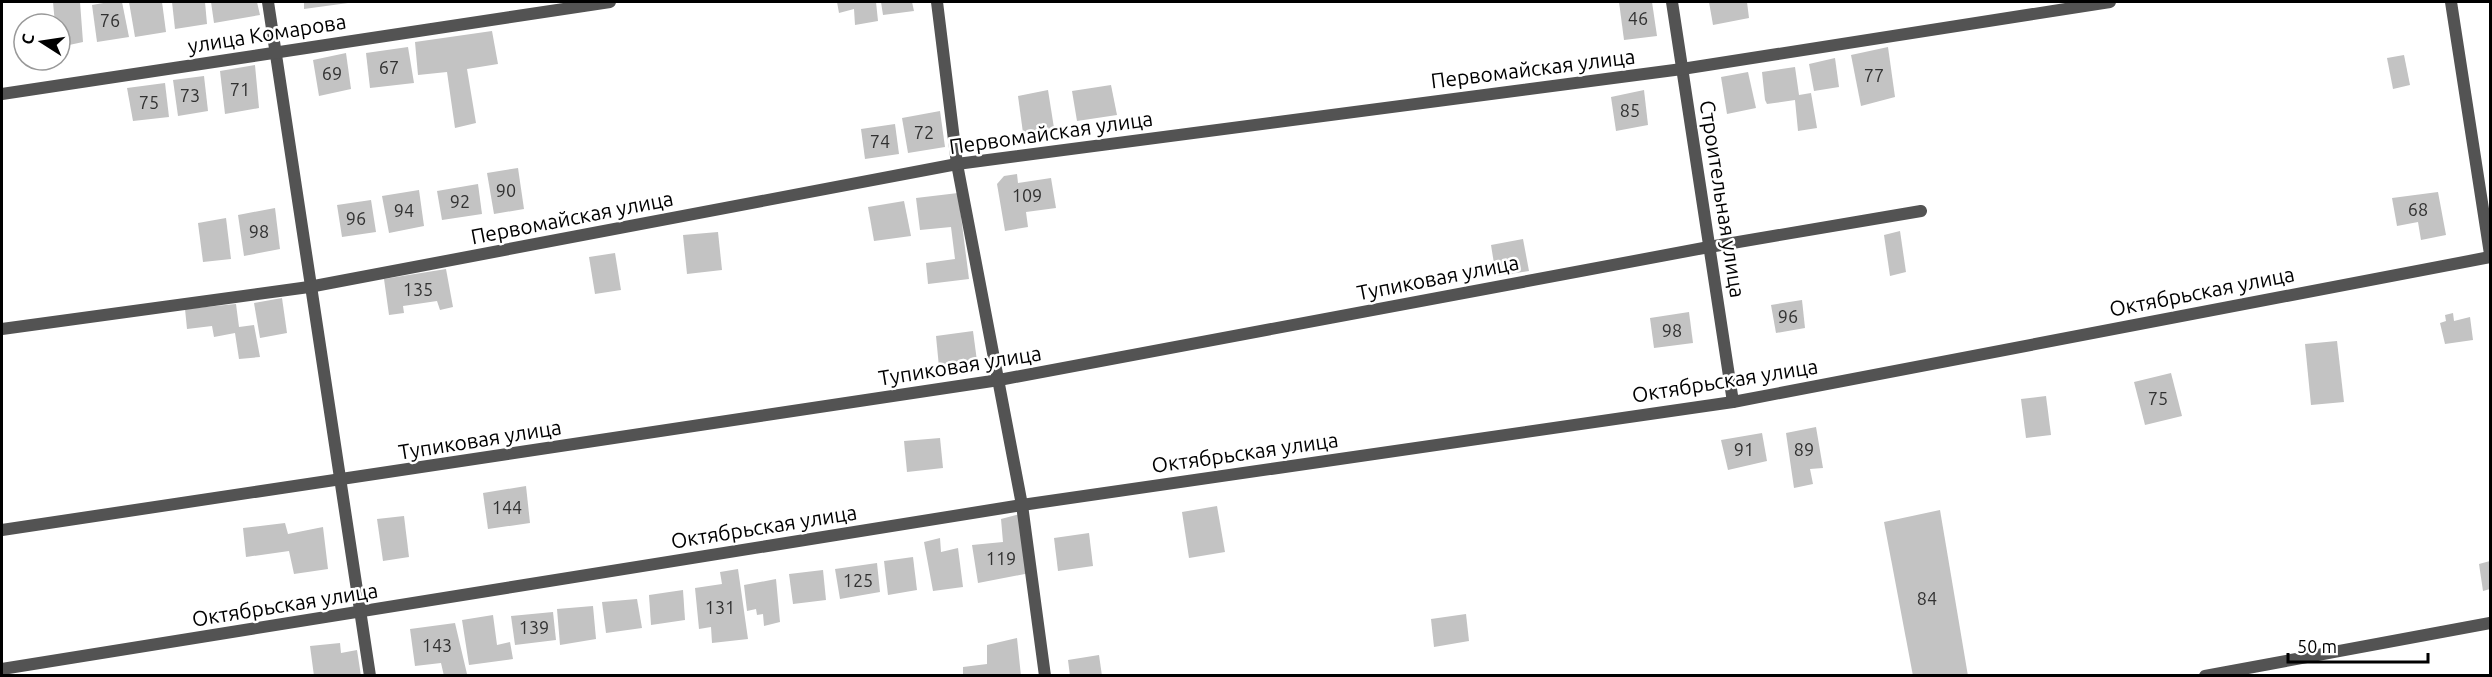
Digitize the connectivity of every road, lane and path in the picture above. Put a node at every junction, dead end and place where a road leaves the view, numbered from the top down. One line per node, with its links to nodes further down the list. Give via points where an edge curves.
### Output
1 (268, 2): 7 (street)
2 (610, 2): 7 (street, улица Комарова)
3 (937, 2): 10 (street)
4 (1672, 2): 8 (street, Строительная улица)
5 (2110, 2): 8 (street, Первомайская улица)
6 (2451, 2): 13 (street)
7 (275, 52): 9 (street, улица Комарова); 14 (street)
8 (1682, 69): 10 (street, Первомайская улица); 12 (street, Строительная улица)
9 (2, 94)
10 (957, 164): 14 (street, Первомайская улица); 16 (street)
11 (1921, 211): 12 (street, Тупиковая улица)
12 (1709, 247): 16 (street, Тупиковая улица); 17 (street, Строительная улица)
13 (2490, 256): 17 (street, Октябрьская улица)
14 (309, 288): 15 (street, Первомайская улица); 18 (street)
15 (2, 328)
16 (999, 380): 18 (street, Тупиковая улица); 19 (street)
17 (1733, 402): 19 (street, Октябрьская улица)
18 (341, 481): 20 (street, Тупиковая улица); 21 (street)
19 (1022, 505): 21 (street, Октябрьская улица); 25 (street)
20 (2, 531)
21 (359, 613): 23 (street, Октябрьская улица); 24 (street)
22 (2490, 623): 26 (street)
23 (2, 669)
24 (370, 675)
25 (1045, 675)
26 (2205, 675)

